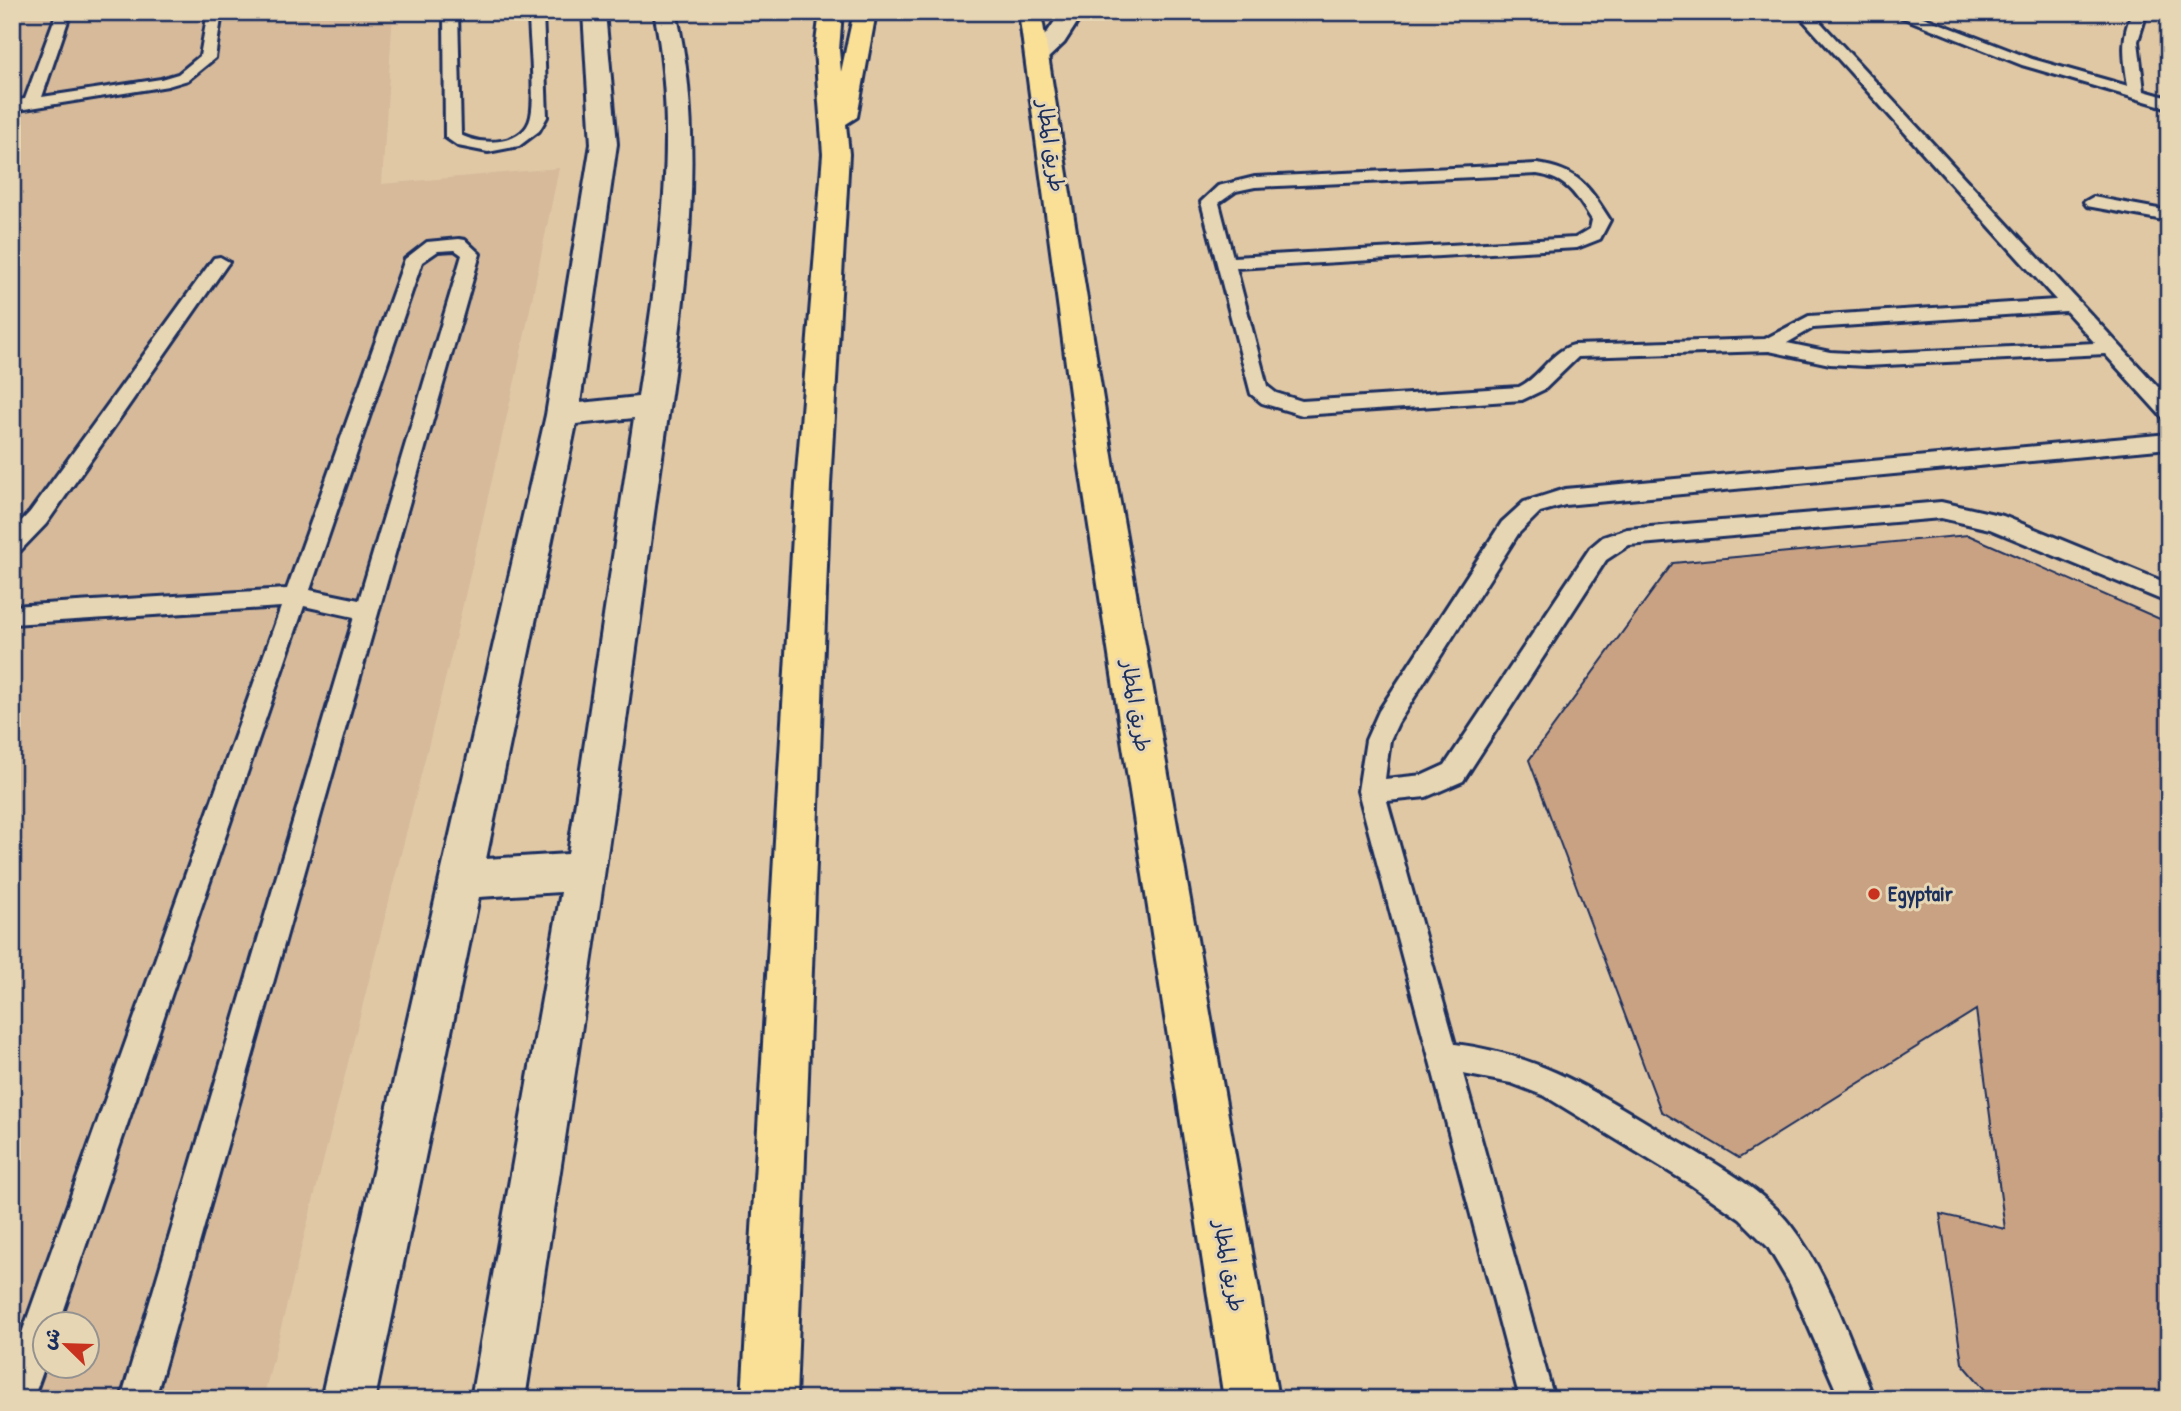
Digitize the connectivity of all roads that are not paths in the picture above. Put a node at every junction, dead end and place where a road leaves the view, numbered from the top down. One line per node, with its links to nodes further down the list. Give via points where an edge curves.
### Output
1 (64, 12): 16 (lane)
2 (215, 12): 16 (lane, via 207,58 183,77)
3 (451, 12): 4 (lane, via 453,137 464,146 481,148 520,140 535,128 539,117)
4 (536, 12)
5 (594, 12): 29 (street, via 604,144)
6 (665, 12): 27 (street, via 678,96 675,245)
7 (831, 12): 19 (main road, via 827,50)
8 (865, 12): 19 (main road)
9 (1031, 12): 14 (main road, طريق المطار)
10 (1073, 12): 14 (street)
11 (1803, 12): 24 (lane)
12 (1896, 12): 15 (lane, via 2027,62)
13 (2140, 12): 15 (lane, via 2131,37)
14 (1038, 55): 45 (main road, طريق المطار, via 1097,468)
15 (2137, 94): 17 (lane)
16 (32, 103): 18 (lane)
17 (2169, 103)
18 (12, 106)
19 (836, 154): 44 (main road, via 813,485)
20 (2093, 202): 21 (lane)
21 (2169, 216)
22 (220, 262): 31 (lane, via 38,518)
23 (1225, 262): 23 (lane, via 1210,202 1227,188 1255,182 1555,170 1571,177 1601,220 1591,238 1577,243); 25 (lane, via 1258,388 1269,398 1302,408 1522,393 1538,388 1562,358 1574,351)
24 (2070, 305): 25 (lane, via 1810,322); 26 (lane)
25 (1769, 345): 26 (lane, via 1830,358 1866,360)
26 (2110, 348): 28 (lane)
27 (652, 406): 29 (street); 37 (street)
28 (2169, 412)
29 (562, 415): 38 (street)
30 (2169, 441): 36 (lane, via 1565,497 1539,504 1519,516 1510,528 1388,718 1378,740)
31 (12, 545)
32 (2169, 594): 36 (lane, via 1995,522 1941,510 1627,537 1598,554 1454,773 1426,786)
33 (297, 597): 34 (lane); 34 (lane, via 414,259 433,246 459,244 471,254); 35 (lane); 40 (lane)
34 (369, 611): 41 (lane)
35 (12, 615)
36 (1371, 791): 39 (lane)
37 (586, 872): 38 (street); 43 (street)
38 (461, 879): 42 (street)
39 (1443, 1057): 46 (lane); 47 (lane, via 1520,1071 1555,1085 1754,1209 1779,1236 1798,1267)
40 (16, 1399)
41 (138, 1399)
42 (348, 1399)
43 (498, 1399)
44 (769, 1399)
45 (1251, 1399)
46 (1537, 1399)
47 (1857, 1399)

